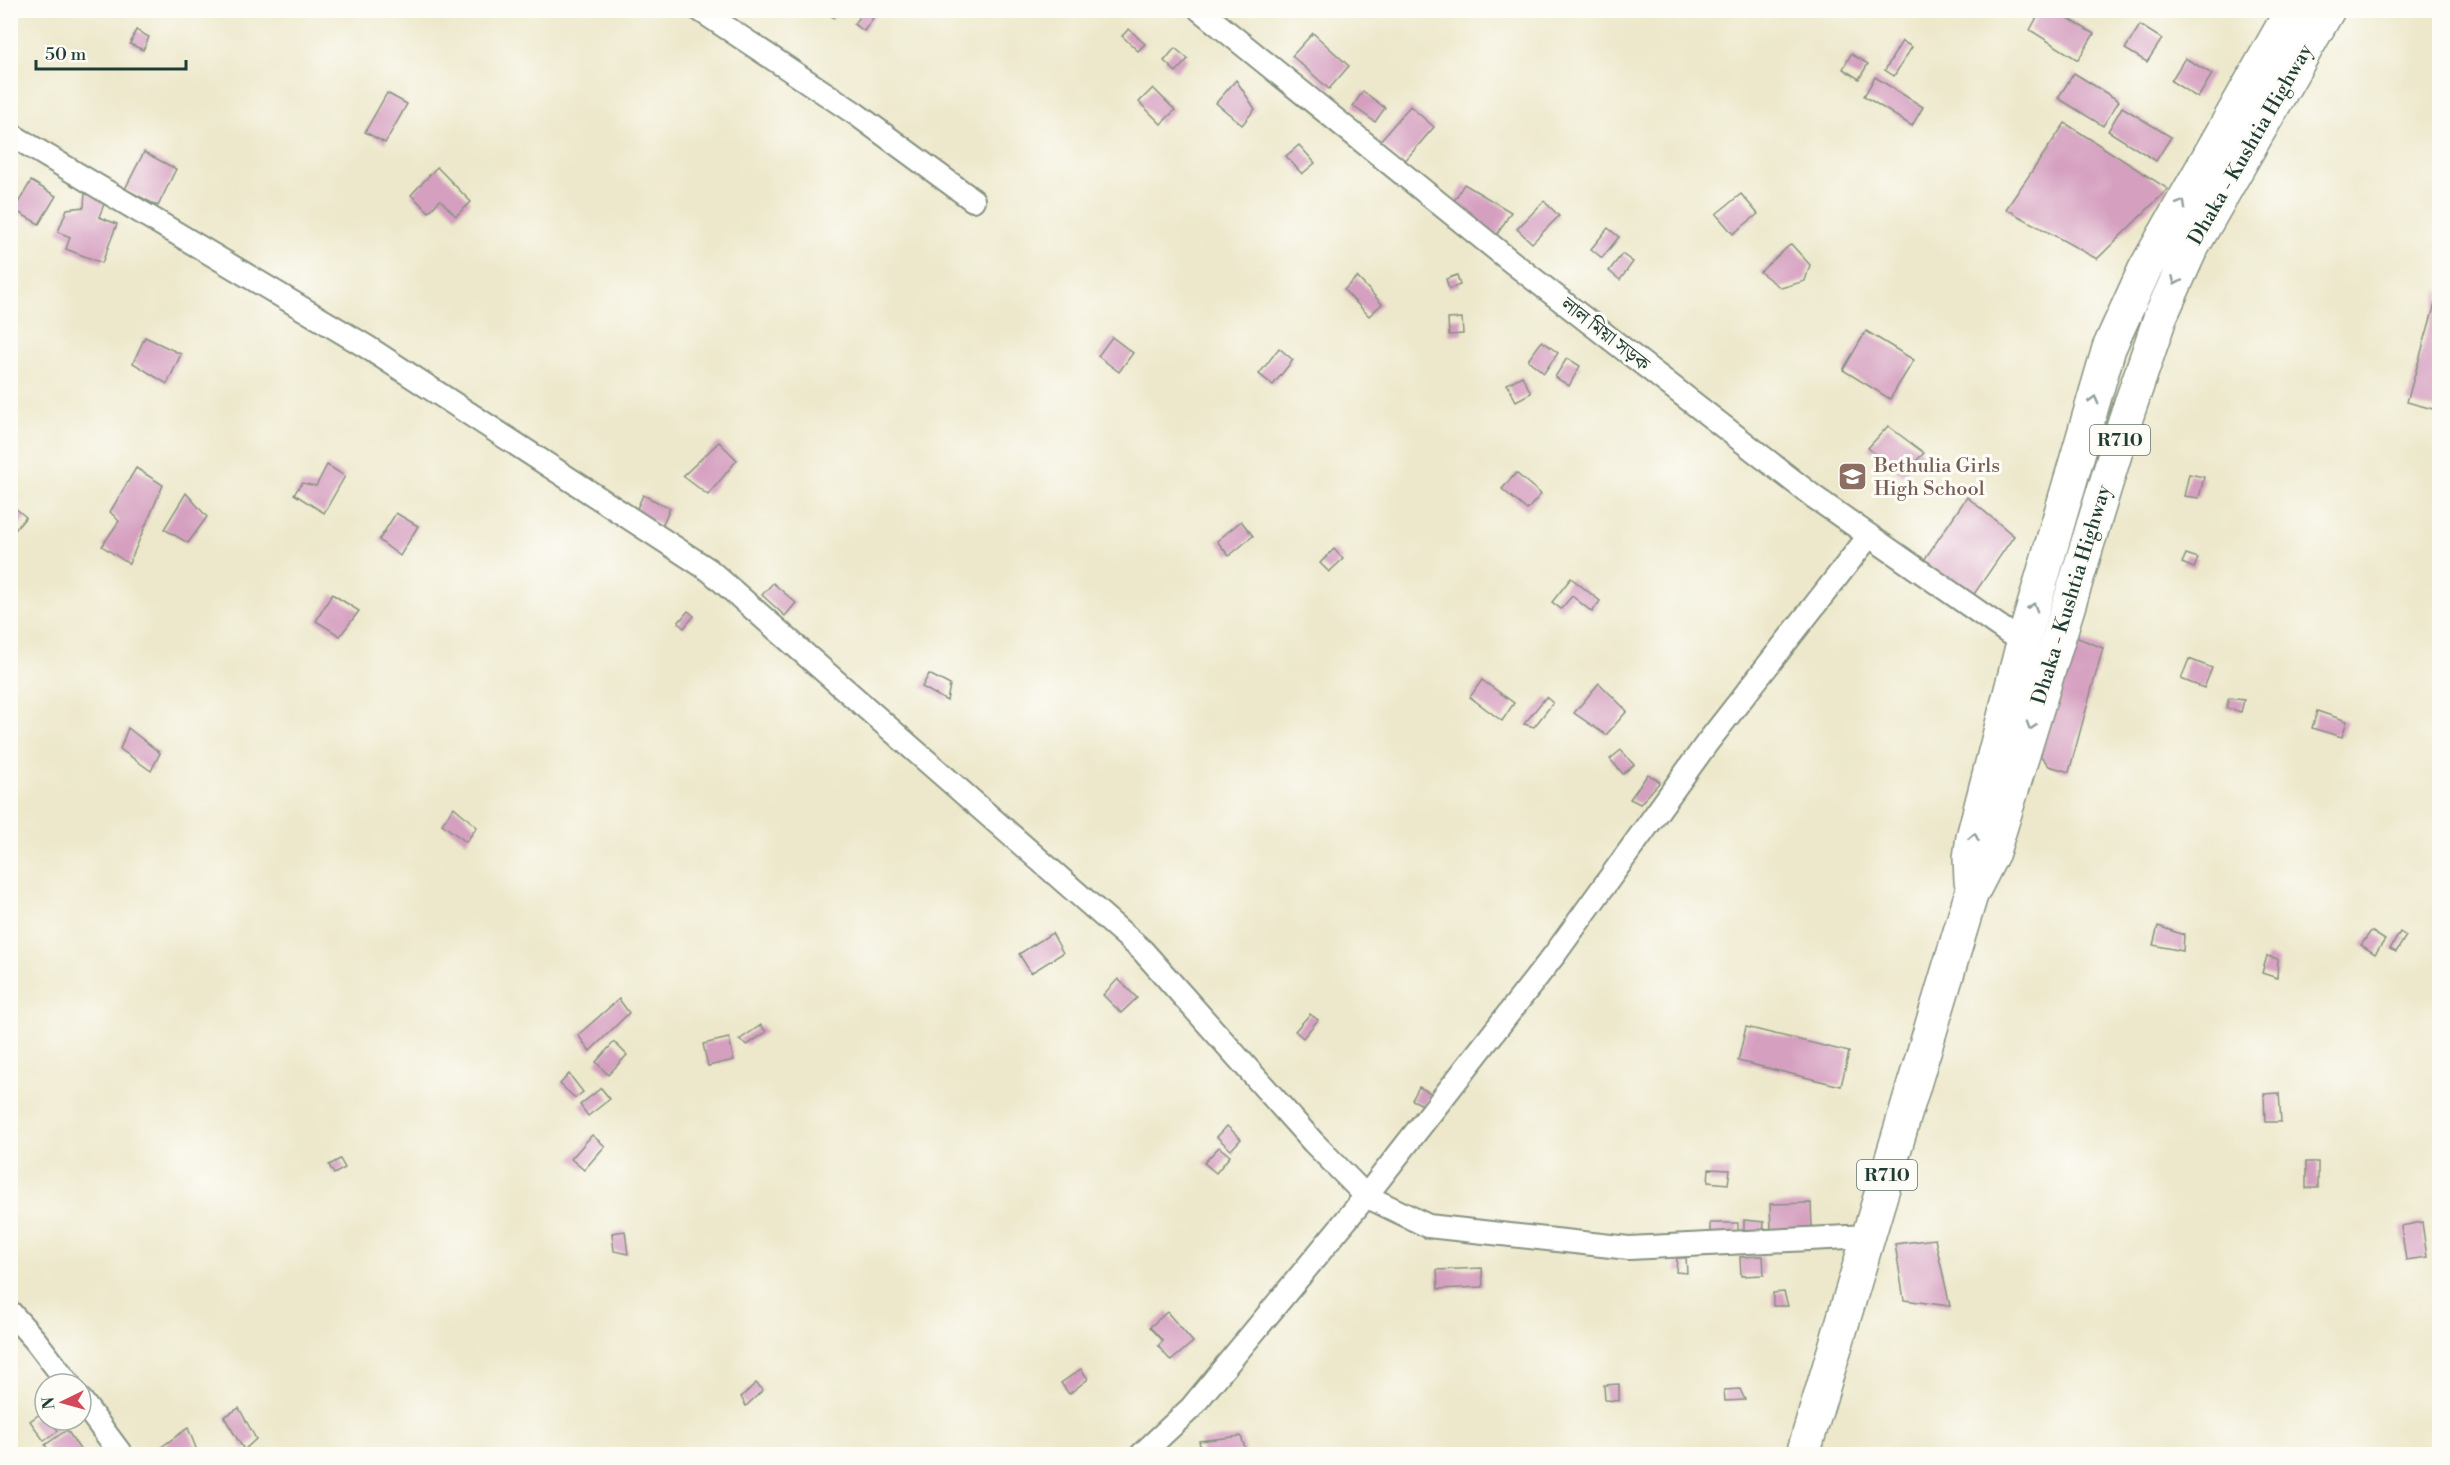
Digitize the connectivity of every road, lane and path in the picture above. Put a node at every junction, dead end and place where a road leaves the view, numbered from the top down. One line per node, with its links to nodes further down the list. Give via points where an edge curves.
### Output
1 (700, 10): 6 (street, via 856,114)
2 (1200, 10): 7 (street, লাল মিয়া সড়ক, via 1513,263)
3 (2292, 10): 8 (main road, Dhaka - Kushtia Highway / R710, one-way to 3, via 2109,348 2145,269)
4 (2328, 10): 9 (main road, Dhaka - Kushtia Highway / R710, one-way to 9, via 2190,251 2161,315 1993,852)
5 (10, 134): 10 (street, via 367,347 709,570 1142,950)
6 (973, 200)
7 (1869, 536): 8 (street, লাল মিয়া সড়ক); 10 (street, via 1707,743 1555,954)
8 (2023, 642): 9 (main road, Dhaka - Kushtia Highway / R710, one-way to 8, via 1973,837)
9 (1971, 895): 11 (main road, Dhaka - Kushtia Highway / R710)
10 (1366, 1196): 11 (street, via 1428,1226 1629,1248); 16 (street, via 1191,1408)
11 (1868, 1236): 17 (main road, Dhaka - Kushtia Highway / R710)
12 (10, 1312): 13 (street)
13 (60, 1372)
14 (93, 1416): 15 (street)
15 (121, 1455)
16 (1142, 1455)
17 (1803, 1455)

